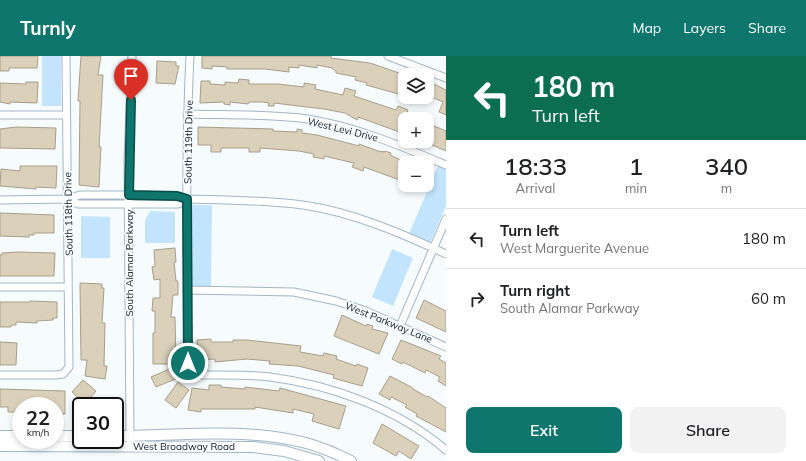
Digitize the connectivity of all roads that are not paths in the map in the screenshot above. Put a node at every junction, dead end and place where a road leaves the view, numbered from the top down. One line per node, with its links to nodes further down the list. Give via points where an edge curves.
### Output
1 (66, 56): 8 (street, South 118th Drive)
2 (132, 56): 10 (street, South Alamar Parkway)
3 (190, 56): 6 (street, South 119th Drive)
4 (388, 56): 5 (street)
5 (446, 78)
6 (187, 114): 9 (street, West Levi Drive, via 300,118 380,138); 12 (street, South 119th Drive)
7 (0, 115): 8 (street)
8 (66, 115): 11 (street, South 118th Drive)
9 (446, 165)
10 (129, 195): 11 (street, via 80,196); 12 (street, via 177,196); 14 (street, South Alamar Parkway)
11 (67, 199): 13 (street); 14 (street, via 78,204); 18 (street, South 118th Drive)
12 (187, 199): 14 (street, via 178,204); 16 (street, via 270,202 334,211 368,221); 20 (street, South 119th Drive)
13 (0, 200)
14 (129, 204): 27 (street, South Alamar Parkway)
15 (446, 219): 16 (street)
16 (433, 248): 17 (street); 21 (street)
17 (446, 254)
18 (68, 287): 19 (street); 23 (street, South 118th Drive, via 69,367 66,372 56,375)
19 (0, 288)
20 (188, 290): 21 (street, West Parkway Lane, via 294,292 336,301); 29 (street, South 119th Drive, via 188,363 190,371 196,375 268,377 302,382 340,393 408,423)
21 (400, 326): 22 (street, West Parkway Lane)
22 (446, 347)
23 (0, 375)
24 (0, 436): 25 (main road)
25 (12, 436)
26 (124, 439): 27 (main road, West Broadway Road)
27 (130, 441): 28 (main road, West Broadway Road); 30 (main road, West Broadway Road, via 253,447 284,451); 31 (main road, West Broadway Road, via 229,434 266,436 306,443)
28 (0, 446)
29 (446, 450)
30 (319, 461)
31 (351, 461)

